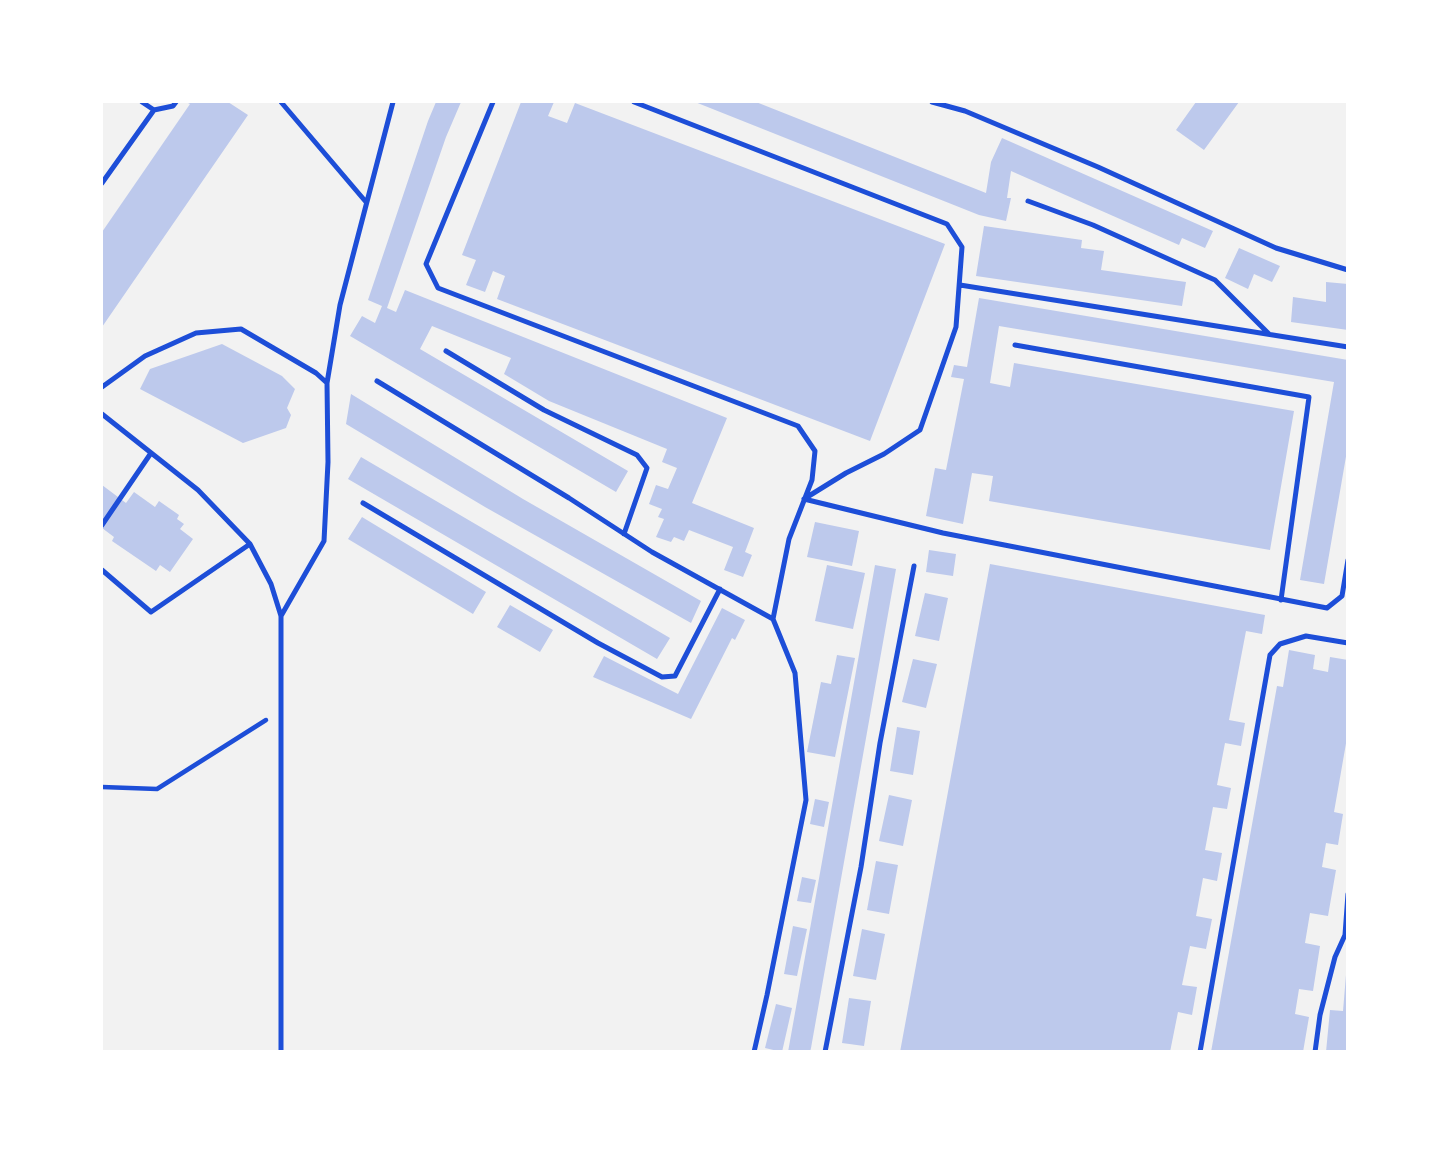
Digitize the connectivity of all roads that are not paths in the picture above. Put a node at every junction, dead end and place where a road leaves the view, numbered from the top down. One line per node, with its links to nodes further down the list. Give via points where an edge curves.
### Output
1 (142, 102): 8 (lane)
2 (176, 102): 8 (lane)
3 (281, 102): 11 (lane)
4 (393, 102): 11 (lane)
5 (492, 102): 23 (lane, via 426,264 438,288 797,426 815,451 812,480)
6 (634, 102): 13 (lane, via 947,223 962,247)
7 (932, 102): 12 (lane, via 1098,167 1276,248)
8 (154, 110): 9 (lane)
9 (102, 183)
10 (1028, 201): 14 (lane, via 1093,225 1215,281)
11 (366, 202): 19 (lane, via 340,305)
12 (1348, 270)
13 (960, 285): 14 (lane); 23 (lane, via 956,327 920,430)
14 (1269, 334): 16 (lane)
15 (1015, 345): 32 (lane, via 1309,397)
16 (1348, 347)
17 (446, 351): 26 (lane, via 544,410 636,455 647,468)
18 (377, 381): 26 (lane)
19 (327, 383): 20 (lane, via 242,329 196,333 145,356); 33 (lane, via 324,541)
20 (102, 387)
21 (102, 414): 22 (lane)
22 (151, 453): 25 (lane); 27 (lane, via 198,490)
23 (804, 499): 32 (lane, via 943,533); 34 (lane, via 789,539)
24 (363, 503): 31 (lane, via 662,677 676,676)
25 (102, 525)
26 (624, 534): 31 (lane)
27 (250, 544): 30 (lane, via 151,612); 33 (lane)
28 (1348, 560): 32 (lane, via 1342,596 1326,608)
29 (914, 566): 39 (lane)
30 (102, 570)
31 (720, 589): 34 (lane)
32 (1281, 600)
33 (281, 616): 37 (lane)
34 (773, 619): 38 (lane, via 795,673 806,800)
35 (1348, 643): 40 (lane, via 1306,636 1280,644 1270,655)
36 (1348, 894): 41 (lane, via 1345,935 1323,1003)
37 (281, 1052)
38 (754, 1052)
39 (825, 1052)
40 (1200, 1052)
41 (1315, 1052)

